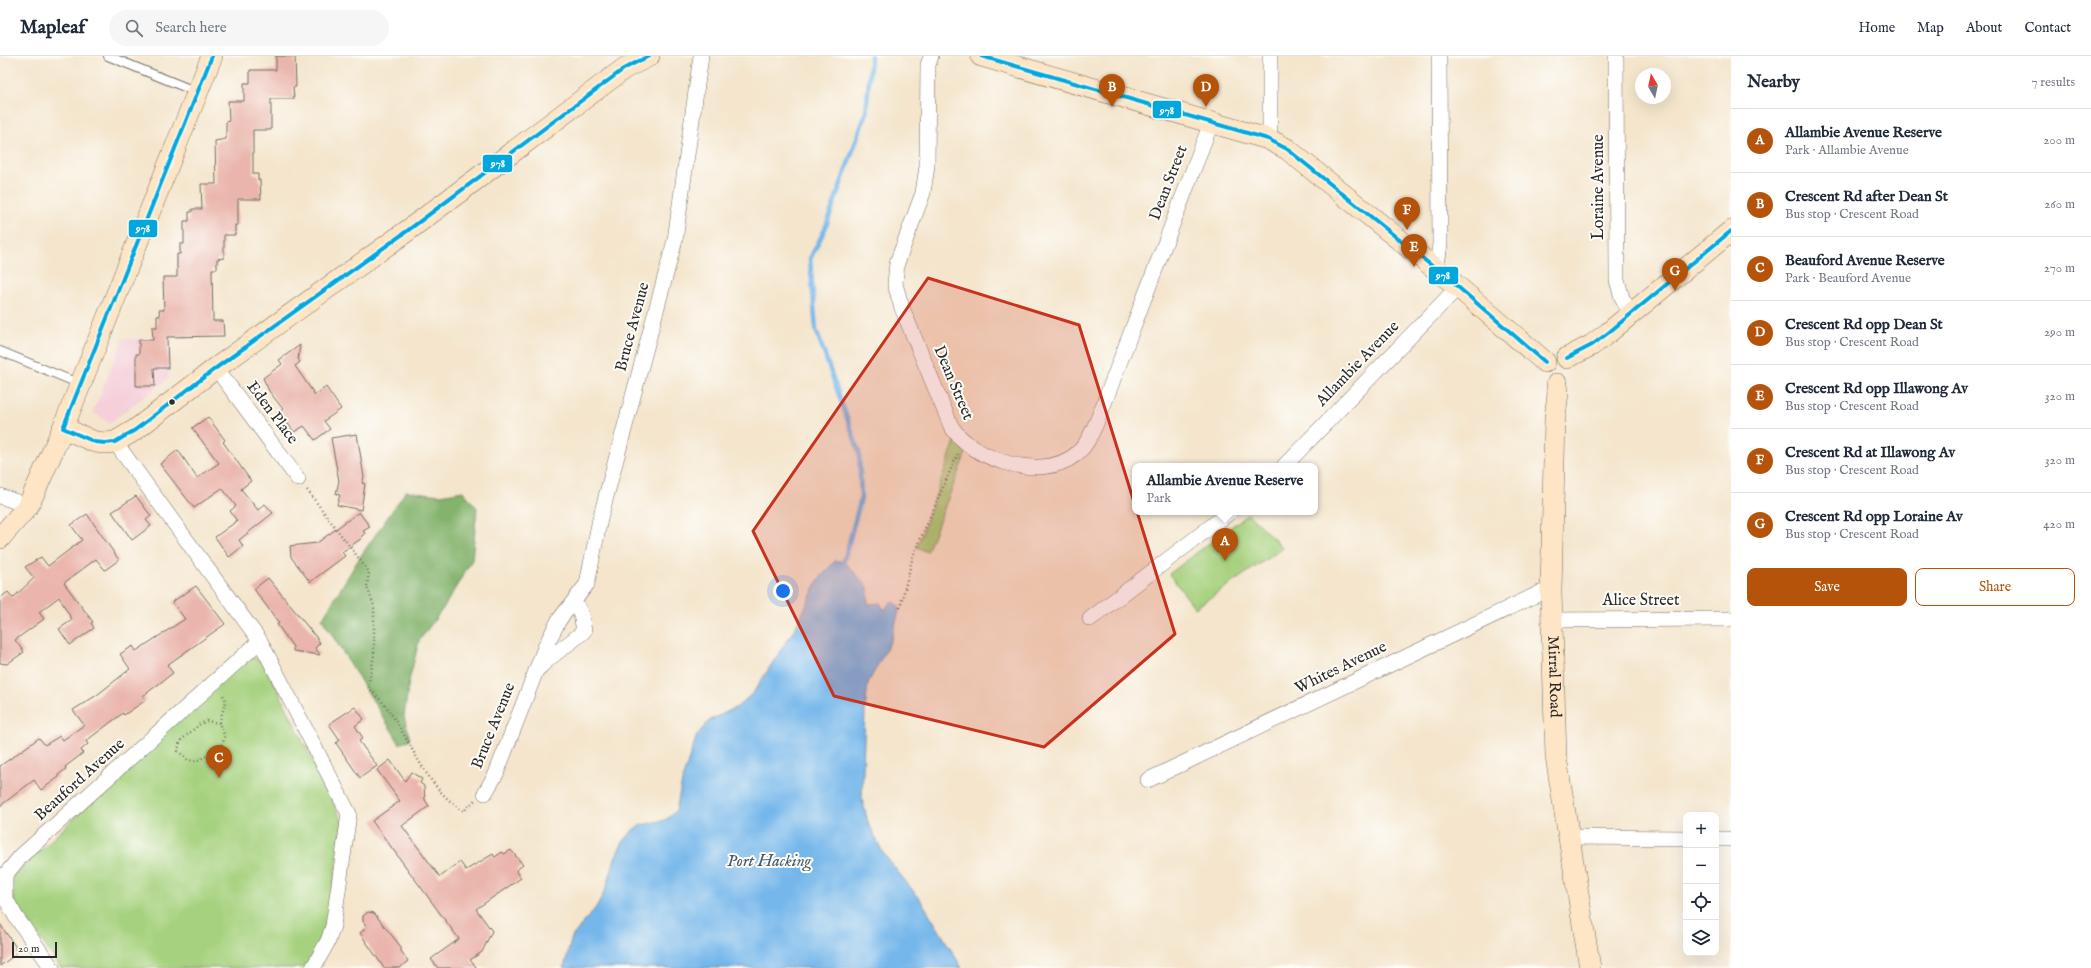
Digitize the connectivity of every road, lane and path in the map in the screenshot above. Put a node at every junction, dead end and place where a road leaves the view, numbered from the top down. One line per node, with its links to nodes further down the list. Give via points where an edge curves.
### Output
1 (108, 56): 10 (lane)
2 (212, 56): 10 (street)
3 (649, 56): 20 (street, via 625,68 407,231)
4 (701, 56): 33 (street, Bruce Avenue, via 675,240 600,519 587,584)
5 (931, 56): 24 (street, Dean Street, via 928,65 927,166 923,193 896,263 895,284 902,308 951,426 957,436)
6 (981, 56): 11 (street)
7 (1270, 56): 12 (street)
8 (1439, 56): 14 (street, via 1440,244 1438,258)
9 (1616, 56): 16 (street, Loraine Avenue, via 1617,280 1622,298)
10 (197, 92): 21 (street)
11 (1211, 123): 12 (street); 24 (street, Dean Street, via 1088,441 1076,454 1063,462 1033,468 986,455)
12 (1268, 139): 14 (street, via 1311,167)
13 (1731, 230): 16 (street)
14 (1432, 266): 15 (street)
15 (1458, 287): 19 (street); 26 (street, Allambie Avenue)
16 (1631, 314): 18 (street, via 1592,345)
17 (0, 351): 21 (lane)
18 (1567, 358): 19 (street, via 1555,355); 22 (street, via 1572,365 1571,374 1566,381)
19 (1545, 362): 22 (street, via 1545,376)
20 (216, 368): 25 (street, via 135,430); 27 (street, Eden Place)
21 (80, 384): 23 (street)
22 (1557, 384): 32 (street, Mirral Road)
23 (63, 428): 25 (street, via 95,442); 29 (street)
24 (964, 441): 34 (path, via 913,556)
25 (115, 442): 38 (street)
26 (1287, 463)
27 (298, 479): 43 (path, via 368,572 367,586 374,606 374,655 368,687 387,707 429,777 453,804 464,811 470,803)
28 (0, 496): 29 (street)
29 (28, 506): 31 (street)
30 (1226, 515): 35 (street)
31 (0, 538)
32 (1551, 592): 37 (street, Mirral Road); 42 (street, Whites Avenue, via 1540,593)
33 (574, 602): 39 (street, Bruce Avenue, via 559,620); 39 (street, Bruce Avenue, via 581,614 584,631 552,654)
34 (900, 608)
35 (1090, 619)
36 (1731, 619): 37 (street, Alice Street)
37 (1552, 620): 44 (street, Mirral Road, via 1556,757)
38 (260, 641): 40 (street, Beauford Avenue); 49 (street, via 349,814 333,926)
39 (536, 671): 43 (street, Bruce Avenue, via 496,774)
40 (212, 683): 41 (path, via 223,694 226,702); 48 (street, Beauford Avenue, via 116,773 20,856 5,875 6,898 16,918)
41 (219, 723): 41 (path, via 225,737 223,743 211,753 195,761 188,760 178,751 180,741 200,724 207,721)
42 (1148, 780)
43 (485, 793)
44 (1569, 837): 45 (street); 50 (street, Mirral Road)
45 (1683, 838)
46 (1719, 839): 47 (street)
47 (1731, 839)
48 (52, 968)
49 (313, 968)
50 (1590, 968)

